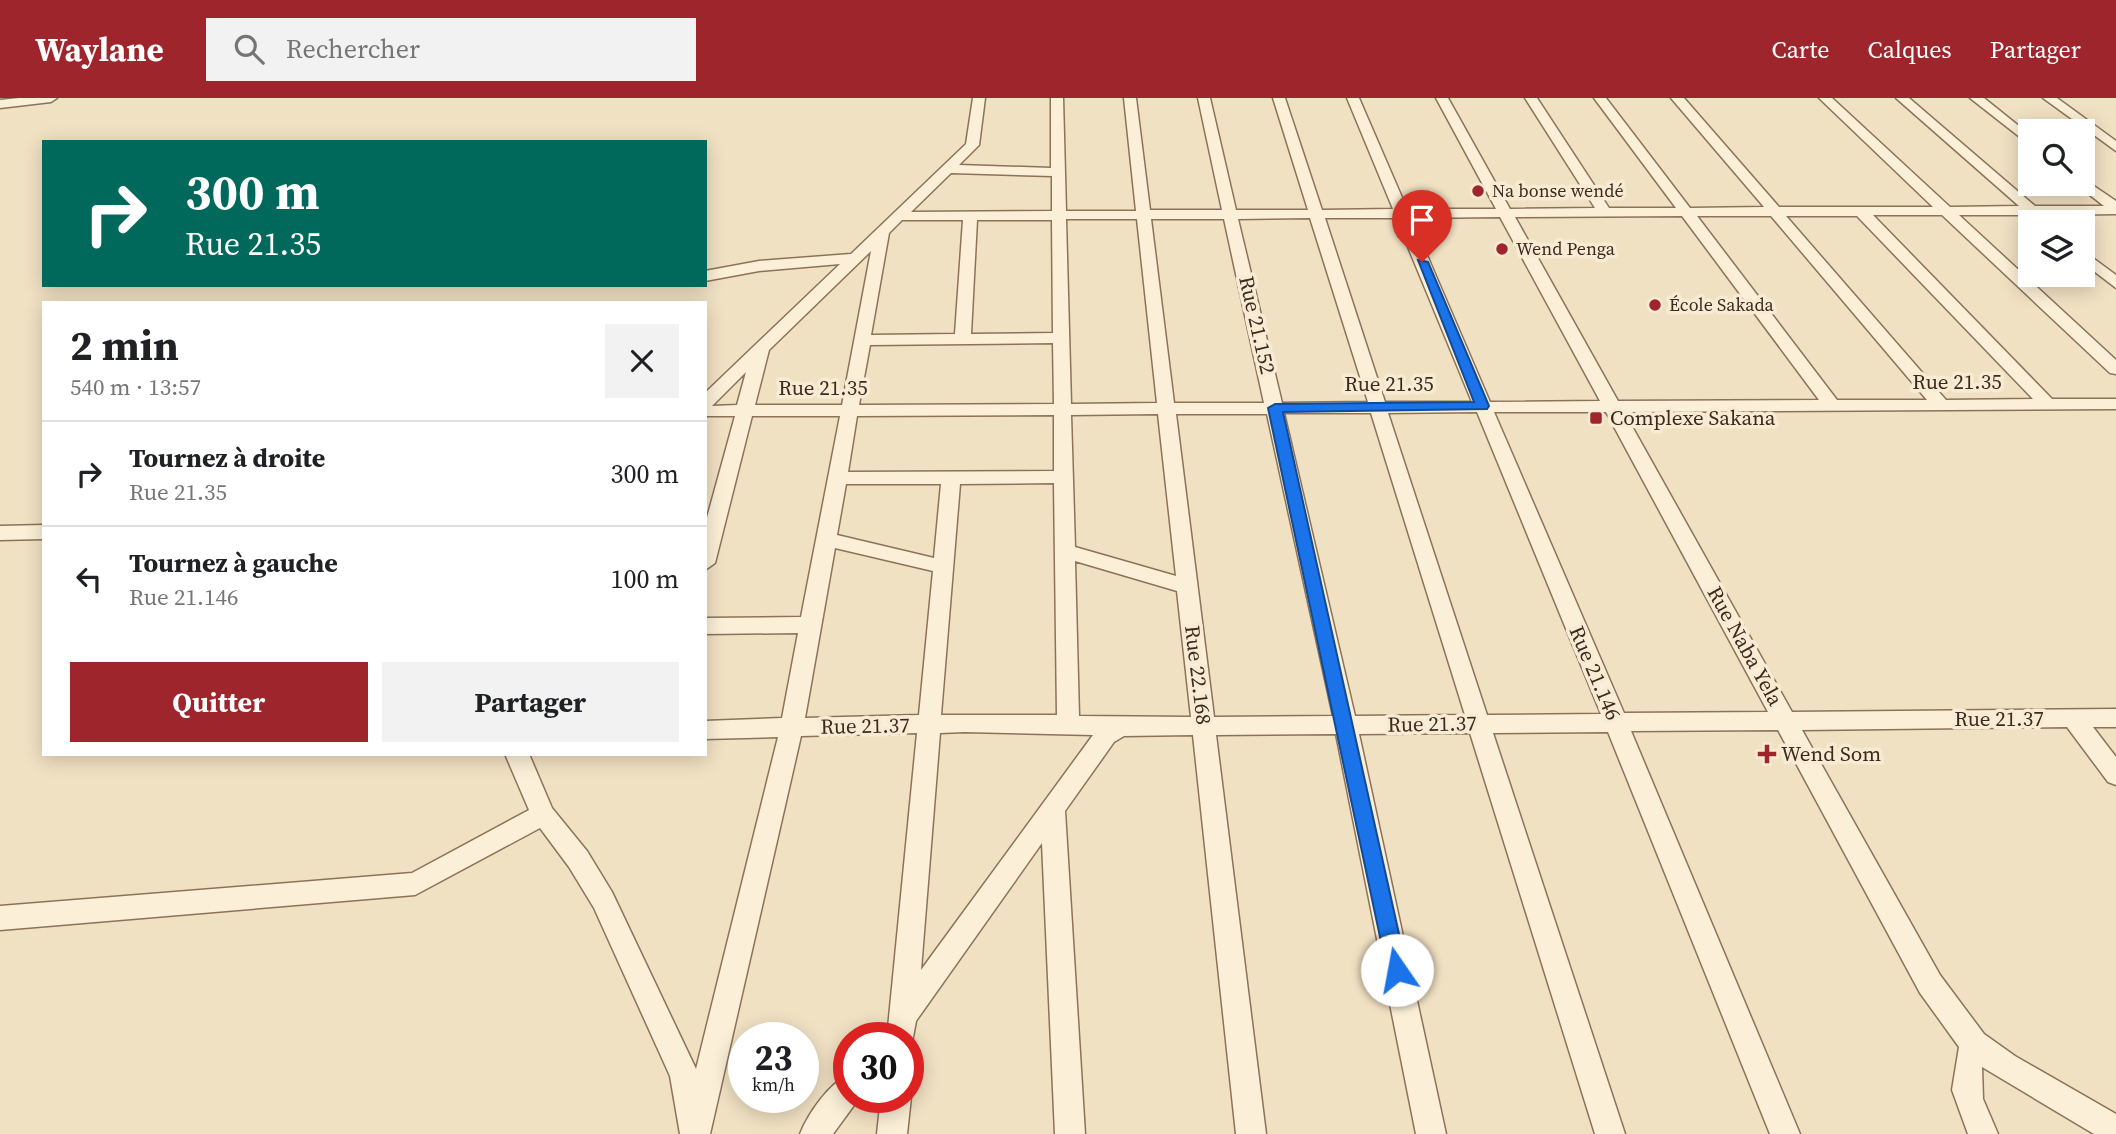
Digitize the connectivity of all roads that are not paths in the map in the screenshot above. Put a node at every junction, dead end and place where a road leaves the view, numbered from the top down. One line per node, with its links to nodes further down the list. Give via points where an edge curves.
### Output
1 (51, 98): 16 (street)
2 (979, 98): 19 (street, via 972,145)
3 (1056, 98): 20 (street)
4 (1130, 98): 36 (street, Rue 22.168)
5 (1204, 98): 33 (street, Rue 21.152)
6 (1279, 98): 37 (street)
7 (1353, 98): 34 (street, Rue 21.146)
8 (1442, 98): 31 (street, Rue Naba Yela)
9 (1531, 98): 26 (street)
10 (1600, 98): 27 (street)
11 (1677, 98): 28 (street)
12 (1825, 98): 23 (street)
13 (1902, 98): 24 (street)
14 (1976, 98): 17 (street)
15 (2049, 98): 18 (street)
16 (0, 104)
17 (2018, 131)
18 (2116, 147)
19 (948, 169): 20 (street); 38 (street)
20 (1056, 172): 32 (street)
21 (2095, 192): 22 (street)
22 (2116, 209): 25 (street)
23 (1946, 210): 29 (street); 30 (street); 47 (street)
24 (2031, 210)
25 (2074, 210)
26 (1604, 211): 27 (street); 31 (street)
27 (1688, 211): 28 (street); 49 (street)
28 (1773, 211): 29 (street); 50 (street)
29 (1861, 211): 51 (street)
30 (2018, 211)
31 (1504, 212): 34 (street); 53 (street, Rue Naba Yela)
32 (1058, 214): 35 (street); 36 (street); 44 (street)
33 (1232, 214): 36 (street); 37 (street); 56 (street, Rue 21.152)
34 (1402, 214): 37 (street); 54 (street, Rue 21.146)
35 (970, 215): 38 (street); 43 (street)
36 (1146, 215): 57 (street, Rue 22.168)
37 (1316, 215): 55 (street)
38 (890, 224): 39 (street); 45 (street)
39 (856, 258): 41 (street, via 759,265); 46 (street)
40 (2095, 265): 42 (street)
41 (707, 276)
42 (2116, 283)
43 (962, 338): 44 (street); 45 (street)
44 (1060, 338): 61 (street)
45 (862, 340): 60 (street)
46 (761, 346): 48 (street); 59 (street)
47 (2116, 369)
48 (707, 401)
49 (1831, 404): 50 (street, Rue 21.35); 53 (street, Rue 21.35)
50 (1940, 404): 51 (street, Rue 21.35)
51 (2047, 404): 52 (street, Rue 21.35)
52 (2116, 404)
53 (1612, 405): 54 (street, Rue 21.35); 76 (street, Rue Naba Yela)
54 (1483, 406): 55 (street, Rue 21.35); 77 (street, Rue 21.146)
55 (1379, 407): 56 (street, Rue 21.35); 78 (street)
56 (1275, 408): 57 (street, Rue 21.35); 81 (street, Rue 21.152)
57 (1167, 410): 61 (street, Rue 21.35); 71 (street, Rue 22.168)
58 (707, 411): 59 (street, Rue 21.35)
59 (744, 411): 60 (street, Rue 21.35); 69 (street)
60 (849, 411): 61 (street, Rue 21.35); 63 (street)
61 (1061, 411): 62 (street)
62 (1062, 477): 64 (street); 68 (street)
63 (837, 478): 64 (street); 67 (street)
64 (951, 479): 70 (street)
65 (42, 532): 66 (street)
66 (0, 533)
67 (826, 539): 70 (street); 72 (street)
68 (1064, 551): 71 (street); 79 (street)
69 (707, 556)
70 (944, 567): 80 (street)
71 (1187, 587): 82 (street, Rue 22.168)
72 (810, 625): 73 (street); 83 (street)
73 (707, 626)
74 (2073, 718): 75 (street, Rue 21.37); 76 (street, Rue 21.37); 87 (street)
75 (2116, 718)
76 (1786, 720): 77 (street, Rue 21.37); 93 (street, Rue Naba Yela, via 1930,984)
77 (1616, 722): 78 (street, Rue 21.37); 104 (street, Rue 21.146)
78 (1481, 723): 81 (street, Rue 21.37); 103 (street)
79 (1068, 724): 80 (street, Rue 21.37); 84 (street, Rue 21.37)
80 (929, 725): 83 (street, Rue 21.37); 91 (street)
81 (1346, 725): 82 (street, Rue 21.37); 102 (street, Rue 21.152)
82 (1204, 726): 84 (street, Rue 21.37); 101 (street, Rue 22.168)
83 (792, 727): 85 (street, Rue 21.37); 97 (street)
84 (1120, 727): 88 (street, via 1106,735)
85 (707, 730)
86 (518, 756): 89 (street)
87 (2116, 775)
88 (1053, 808): 92 (street); 100 (street)
89 (543, 814): 90 (street, via 415,884); 97 (street, via 603,900 684,1075)
90 (0, 918)
91 (902, 1022)
92 (905, 1022)
93 (1975, 1044): 96 (street, Rue Naba Yela, via 2004,1066); 105 (street, via 1964,1077 1968,1101)
94 (833, 1110): 98 (street)
95 (894, 1113): 99 (street)
96 (2116, 1130)
97 (695, 1133)
98 (815, 1134)
99 (892, 1134)
100 (1070, 1134)
101 (1251, 1134)
102 (1431, 1134)
103 (1610, 1134)
104 (1785, 1134)
105 (1983, 1134)

